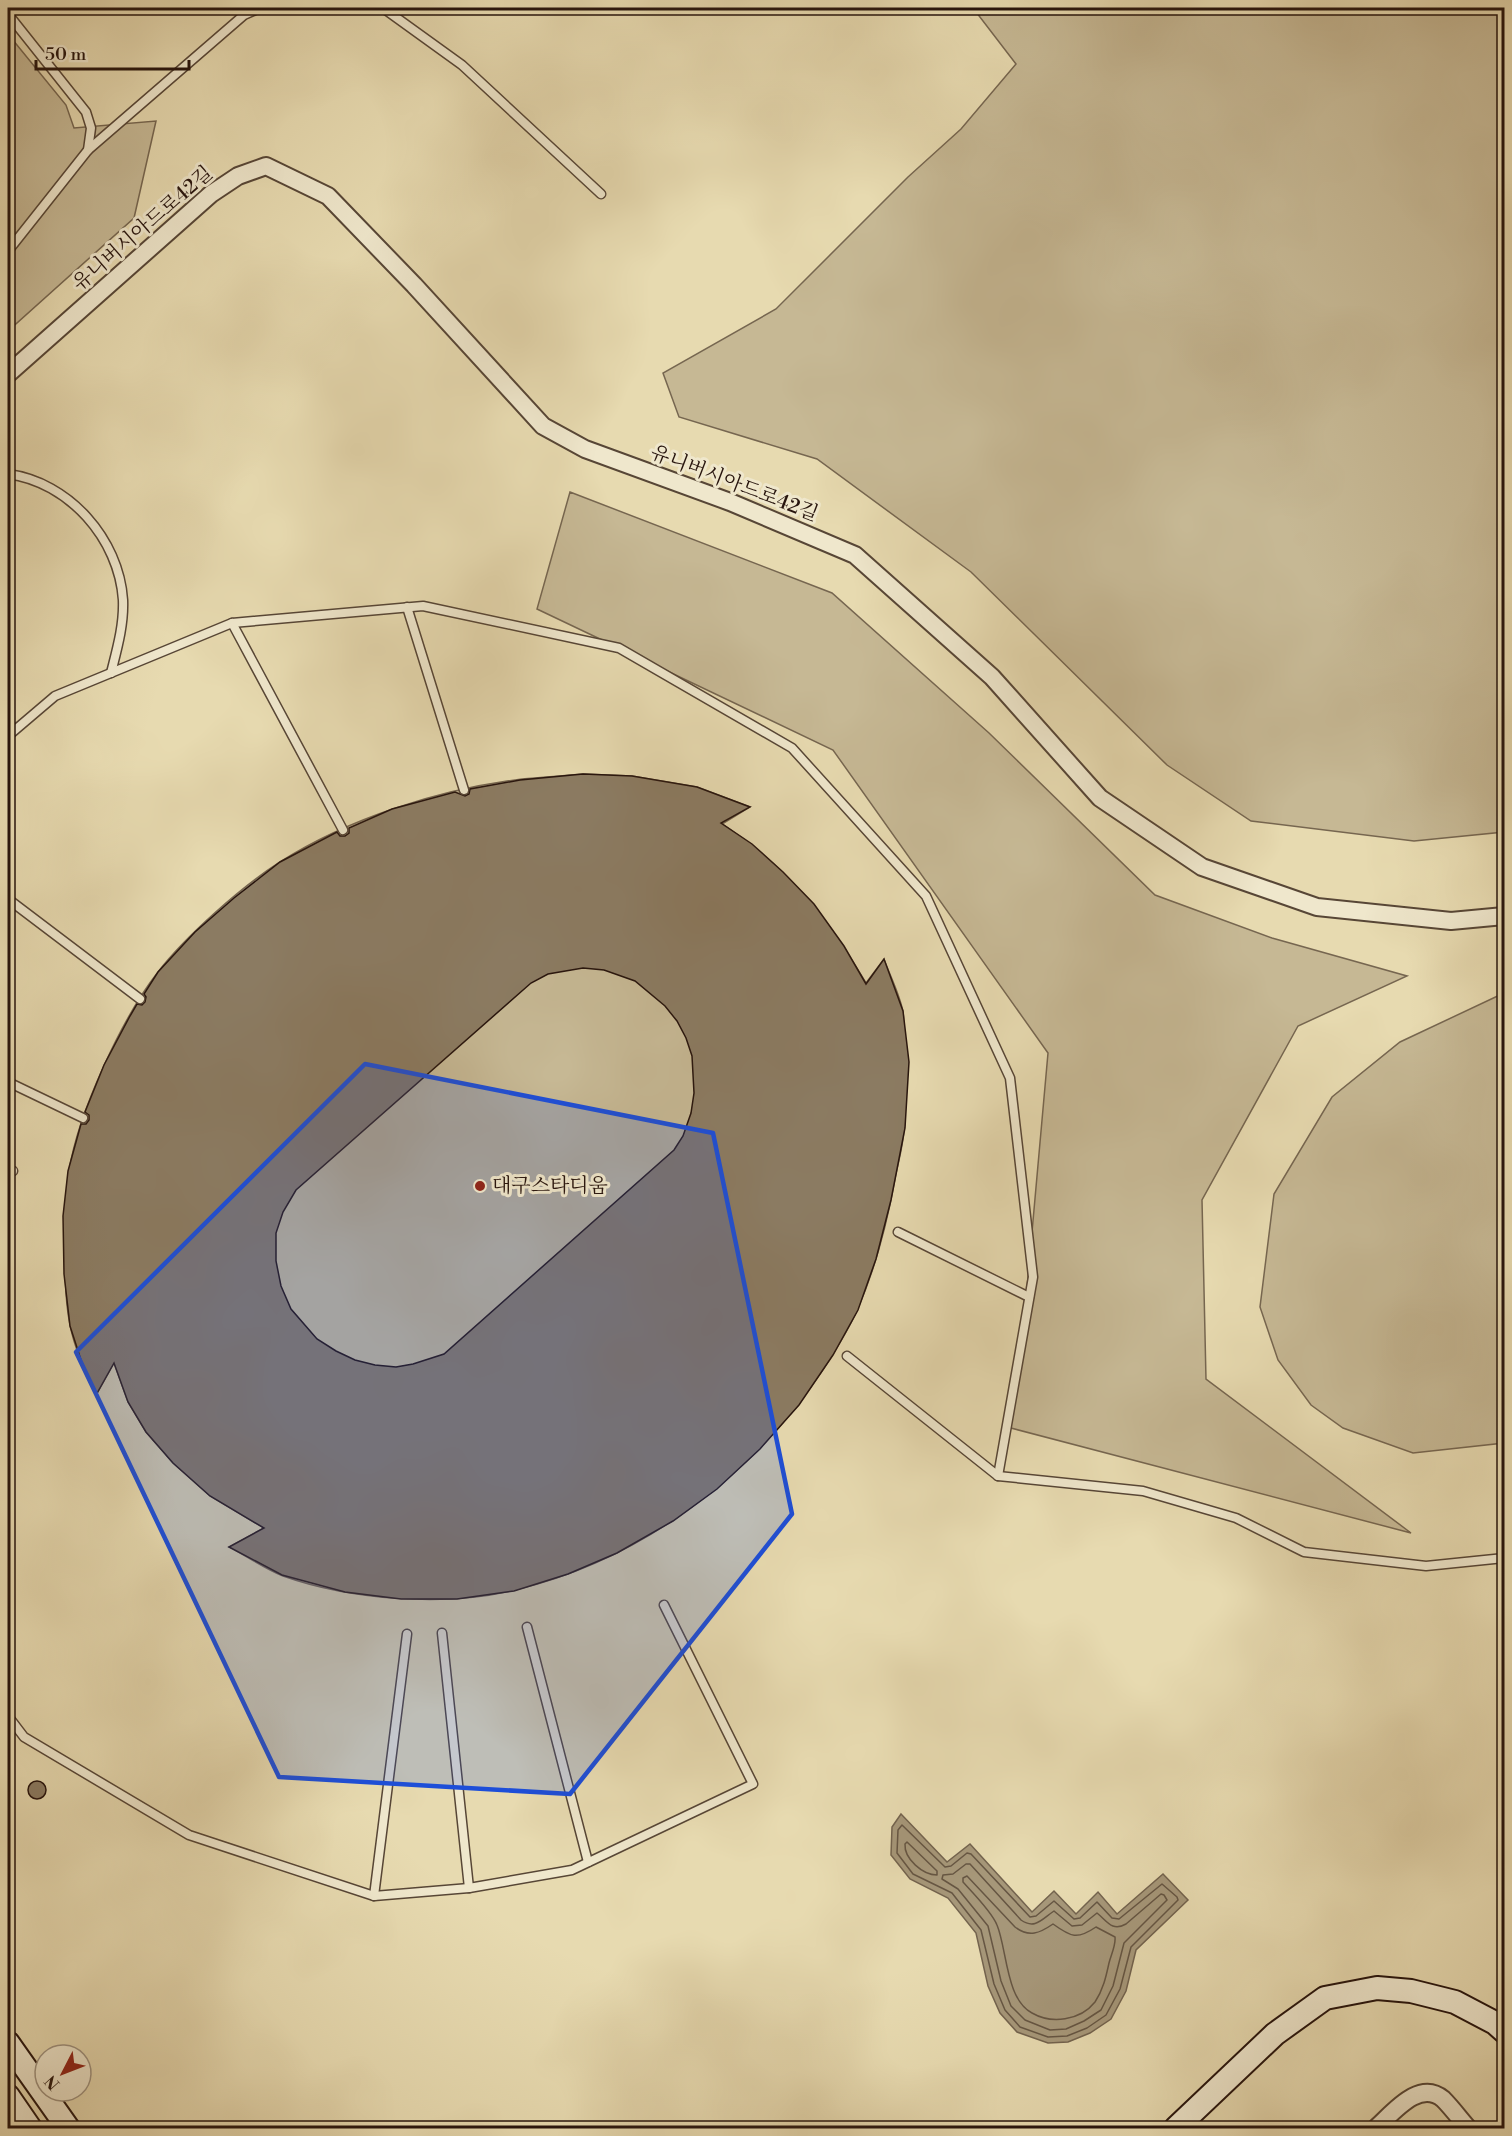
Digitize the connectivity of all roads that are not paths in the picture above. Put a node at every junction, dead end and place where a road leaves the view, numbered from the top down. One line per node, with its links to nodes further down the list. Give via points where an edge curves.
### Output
1 (260, 8): 4 (lane, via 244,15)
2 (383, 8): 5 (lane, via 462,65)
3 (8, 14): 4 (lane, via 86,112 91,128)
4 (88, 150): 6 (lane)
5 (601, 194)
6 (8, 251)
7 (8, 374): 16 (street, 유니버시아드로42길, via 211,194 238,176 266,166 328,196 543,426 585,450 730,502 855,555 992,677 1100,798 1202,867 1317,907 1451,921)
8 (8, 474): 11 (lane, via 51,488 79,508 101,535 116,566 123,600 122,634)
9 (407, 607): 10 (lane); 13 (lane); 21 (lane, via 423,606 619,648 792,748 919,888 1010,1078 1033,1277)
10 (232, 623): 11 (lane); 14 (lane)
11 (111, 673): 12 (lane, via 55,696)
12 (8, 736)
13 (464, 790)
14 (343, 830)
15 (8, 899): 17 (lane)
16 (1504, 916)
17 (140, 999)
18 (8, 1082): 19 (lane)
19 (83, 1118)
20 (898, 1232): 21 (lane)
21 (1029, 1297): 23 (lane)
22 (847, 1356): 23 (lane)
23 (998, 1476): 24 (lane, via 1143,1491 1236,1518 1304,1552 1426,1566)
24 (1504, 1558)
25 (664, 1605): 30 (lane, via 753,1784)
26 (527, 1626): 30 (lane)
27 (442, 1633): 31 (lane)
28 (407, 1634): 32 (lane)
29 (8, 1716): 32 (lane, via 24,1737 189,1835)
30 (588, 1862): 31 (lane, via 572,1870)
31 (470, 1888): 32 (lane)
32 (374, 1896)
33 (1504, 2031): 38 (main road, via 1455,2002 1411,1991 1377,1988 1325,1998 1275,2034)
34 (8, 2043): 37 (main road)
35 (8, 2096): 36 (main road)
36 (30, 2128)
37 (68, 2128)
38 (1176, 2128)
39 (1376, 2128): 40 (street, via 1409,2099 1433,2092)
40 (1468, 2128)

